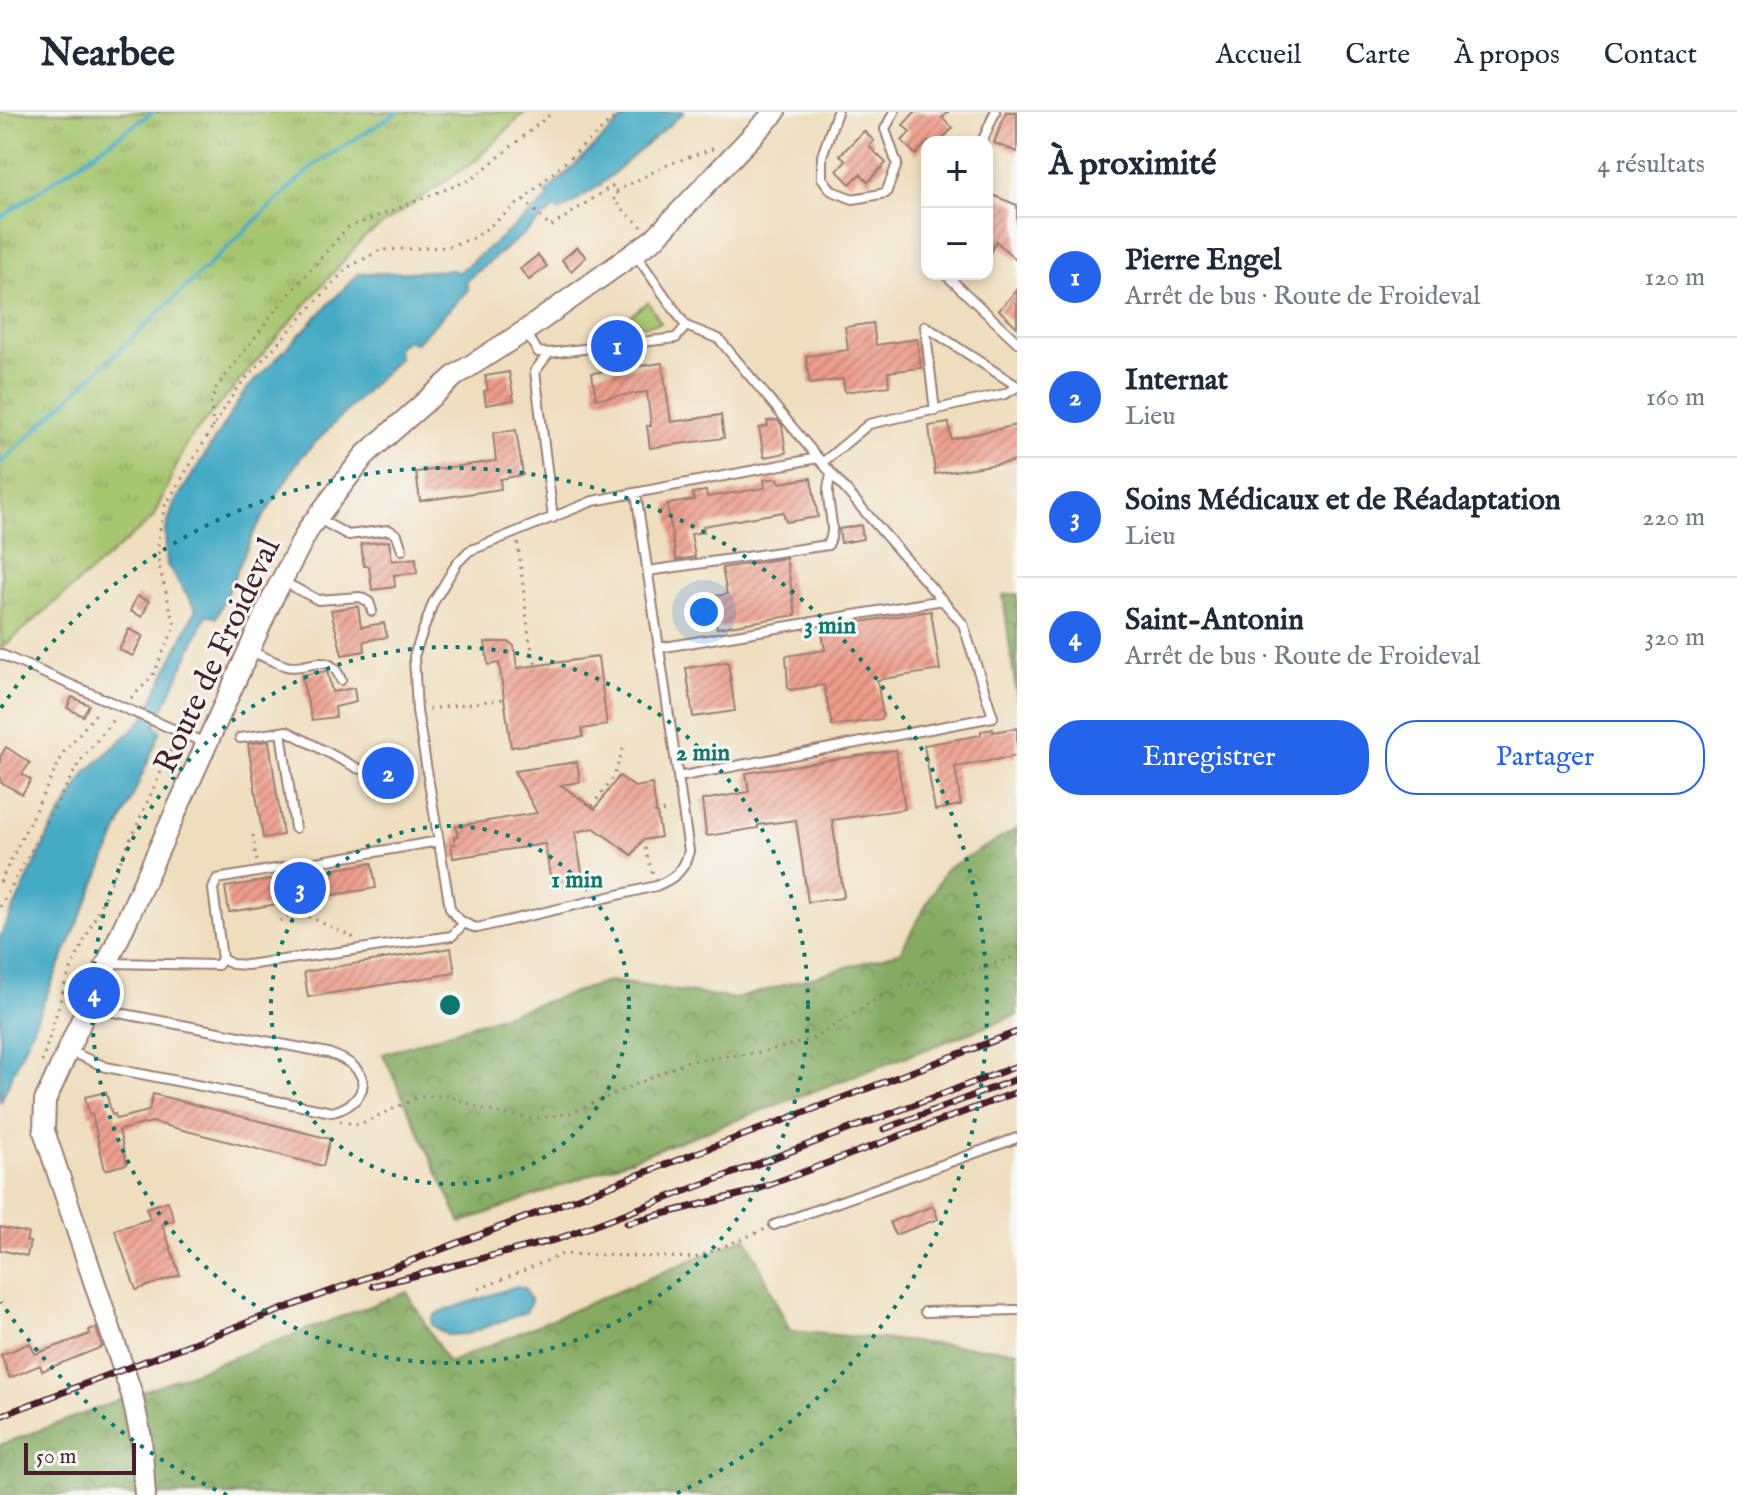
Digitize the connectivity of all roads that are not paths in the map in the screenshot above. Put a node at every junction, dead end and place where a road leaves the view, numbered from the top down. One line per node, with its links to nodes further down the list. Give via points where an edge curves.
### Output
1 (775, 112): 6 (street, Route de Froideval)
2 (837, 112): 3 (lane, via 822,156 822,178 832,191 853,199 886,193 897,164 885,129)
3 (894, 112)
4 (995, 112): 5 (lane)
5 (985, 136)
6 (636, 255): 8 (lane); 9 (street, Route de Froideval)
7 (951, 280): 10 (lane)
8 (686, 326): 11 (lane, via 676,338); 14 (lane, via 719,339)
9 (525, 331): 11 (lane, via 538,352); 17 (street, Route de Froideval, via 456,375 365,455)
10 (1017, 342)
11 (549, 353): 18 (lane, via 535,371)
12 (1017, 386): 13 (lane, via 1005,394); 13 (lane, via 925,326)
13 (935, 411): 14 (lane, via 869,424)
14 (820, 460): 15 (lane); 16 (lane)
15 (832, 474): 20 (lane, via 827,485 833,537 828,545); 22 (lane)
16 (636, 493): 18 (lane, via 593,501); 20 (lane)
17 (316, 517): 19 (lane, via 348,535 389,530); 21 (street, Route de Froideval)
18 (553, 518): 34 (lane, via 469,551 433,603 414,656 417,711)
19 (402, 550)
20 (648, 571): 24 (lane)
21 (282, 580): 23 (lane, via 318,600 360,597); 25 (street, Route de Froideval)
22 (943, 600): 24 (lane); 32 (lane, via 963,624 993,717)
23 (372, 611)
24 (659, 648): 32 (lane)
25 (249, 650): 27 (lane, via 289,667 330,665); 30 (street, Route de Froideval)
26 (0, 654): 30 (lane)
27 (341, 680)
28 (281, 732): 29 (lane); 31 (lane, via 299,736); 33 (lane)
29 (240, 738)
30 (206, 744): 37 (street, Route de Froideval)
31 (359, 769)
32 (678, 777): 35 (lane, via 689,851 674,878 477,928)
33 (295, 828)
34 (439, 841): 35 (lane, via 450,908); 36 (lane, via 217,879 213,889)
35 (464, 923): 36 (lane, via 452,936 247,965)
36 (222, 959): 37 (lane, via 218,965)
37 (108, 963): 38 (street, Route de Froideval)
38 (88, 1007): 39 (street, Route de Froideval); 39 (lane, via 328,1053 355,1066 361,1077 359,1097 332,1112 106,1067)
39 (69, 1050): 44 (street, Route de Froideval, via 45,1101 44,1131 132,1395)
40 (1017, 1138): 41 (lane)
41 (774, 1225)
42 (1017, 1310): 43 (lane)
43 (925, 1312)
44 (145, 1495)

